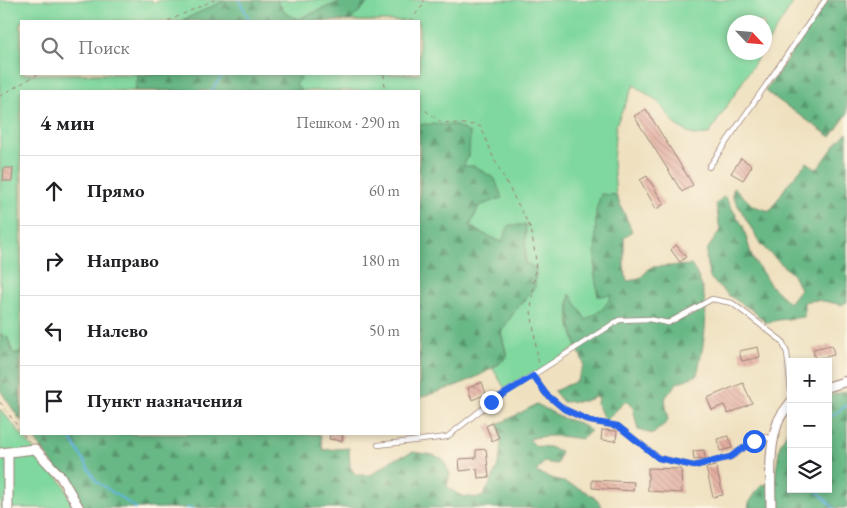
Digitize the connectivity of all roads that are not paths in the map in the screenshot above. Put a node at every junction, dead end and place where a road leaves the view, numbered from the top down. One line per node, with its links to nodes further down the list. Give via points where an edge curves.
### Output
1 (825, 0): 2 (lane)
2 (709, 167)
3 (788, 358): 4 (lane, via 782,341 732,303 712,299 668,323 649,319 619,320)
4 (533, 376): 8 (lane, via 546,394 564,409 590,421 618,426 658,458 694,466 730,457 765,437); 9 (lane, via 491,402 448,437)
5 (847, 381): 6 (street)
6 (832, 386)
7 (790, 403): 8 (street, via 778,420)
8 (774, 439): 13 (street)
9 (378, 445)
10 (4, 453): 11 (street); 12 (street, via 35,449 61,477)
11 (8, 508)
12 (79, 508)
13 (770, 508)

